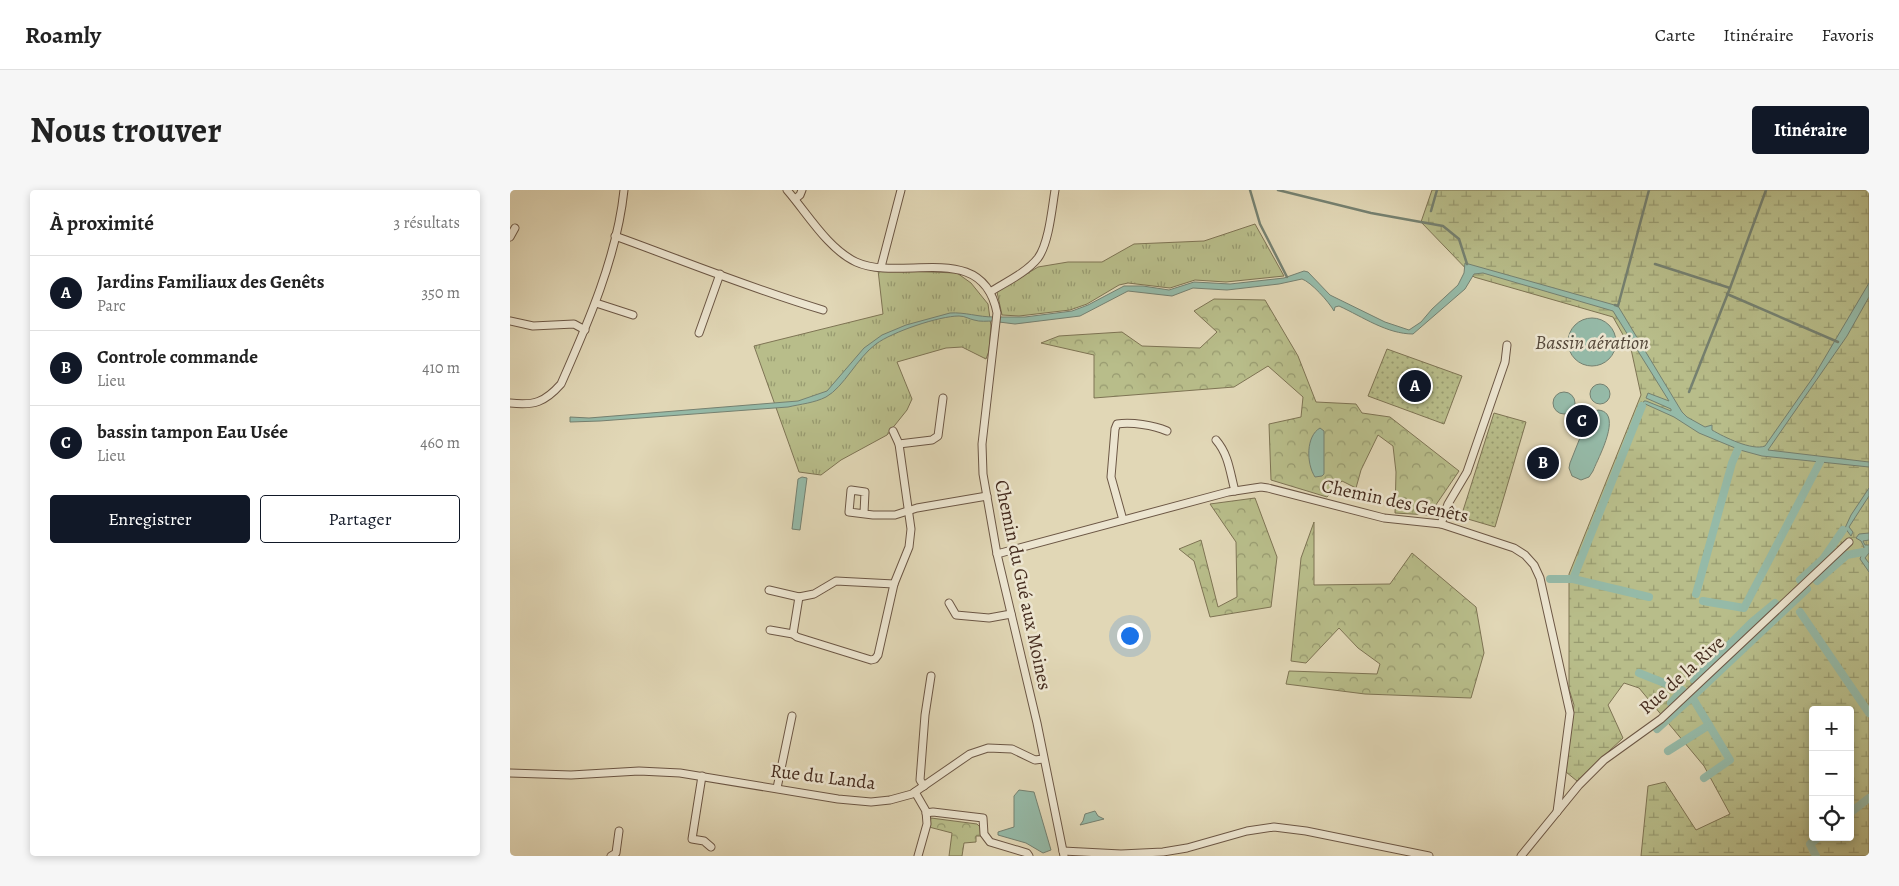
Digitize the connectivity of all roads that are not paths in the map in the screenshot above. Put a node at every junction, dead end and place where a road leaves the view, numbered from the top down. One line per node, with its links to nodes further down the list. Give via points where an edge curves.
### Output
1 (624, 190): 8 (street)
2 (787, 190): 6 (street)
3 (802, 190): 6 (street)
4 (901, 190): 10 (street)
5 (1055, 190): 12 (street, via 1038,258)
6 (795, 199): 10 (street, via 837,250 857,262)
7 (515, 228): 9 (street)
8 (615, 236): 11 (street); 13 (street)
9 (510, 237)
10 (881, 267): 12 (street, via 950,267 966,272)
11 (720, 274): 14 (street); 18 (street)
12 (990, 292): 27 (street, Chemin du Gué aux Moines, via 997,313 982,444)
13 (596, 302): 15 (street); 17 (street)
14 (823, 310)
15 (633, 315)
16 (510, 320): 17 (street, via 533,326 574,324)
17 (585, 330): 21 (street, via 562,384 553,393 533,404)
18 (699, 333)
19 (1507, 345): 31 (street, via 1505,362 1467,472 1448,504)
20 (943, 398): 25 (street, via 938,436 932,440)
21 (510, 402)
22 (893, 431): 25 (street)
23 (1167, 431): 30 (street, via 1159,427 1117,424 1111,477)
24 (1216, 440): 26 (street, via 1230,466)
25 (899, 444): 28 (street)
26 (1235, 491): 30 (street, Chemin des Genêts); 31 (street, Chemin des Genêts, via 1268,488 1384,518)
27 (987, 496): 28 (street); 33 (street, Chemin du Gué aux Moines)
28 (909, 511): 29 (street, via 896,515); 34 (street, via 909,547)
29 (864, 513)
30 (1123, 520): 33 (street, Chemin des Genêts)
31 (1441, 524): 49 (street, Chemin des Genêts, via 1514,548 1534,565 1540,578 1570,713)
32 (1849, 542): 49 (street, Rue de la Rive, via 1661,720 1604,760)
33 (997, 554): 38 (street, Chemin du Gué aux Moines)
34 (894, 584): 36 (street, via 836,581 814,594); 40 (street, via 875,659)
35 (769, 590): 36 (street)
36 (799, 597): 40 (street)
37 (949, 603): 38 (street, via 956,616 989,618)
38 (1011, 614): 43 (street, Chemin du Gué aux Moines)
39 (770, 630): 40 (street)
40 (793, 634)
41 (931, 676): 46 (street, via 920,780)
42 (792, 716): 47 (street)
43 (1043, 760): 46 (street, Rue du Landa, via 1035,760 1012,749 988,748 970,754); 53 (street, Chemin du Gué aux Moines)
44 (510, 773): 45 (street, Rue du Landa, via 580,775 639,772)
45 (702, 776): 47 (street, Rue du Landa); 52 (street, via 692,839 704,841)
46 (924, 786): 48 (street, Rue du Landa)
47 (776, 788): 48 (street, Rue du Landa, via 871,802)
48 (915, 792): 50 (street)
49 (1557, 812): 58 (street, Rue de la Rive)
50 (926, 813): 55 (street, via 927,824); 56 (street, via 983,818 984,834 990,842)
51 (619, 831): 54 (street, via 616,853)
52 (711, 847)
53 (1063, 853): 57 (street, via 1163,852 1274,827 1306,830)
54 (611, 856)
55 (918, 856)
56 (1029, 856)
57 (1429, 856)
58 (1521, 856)

